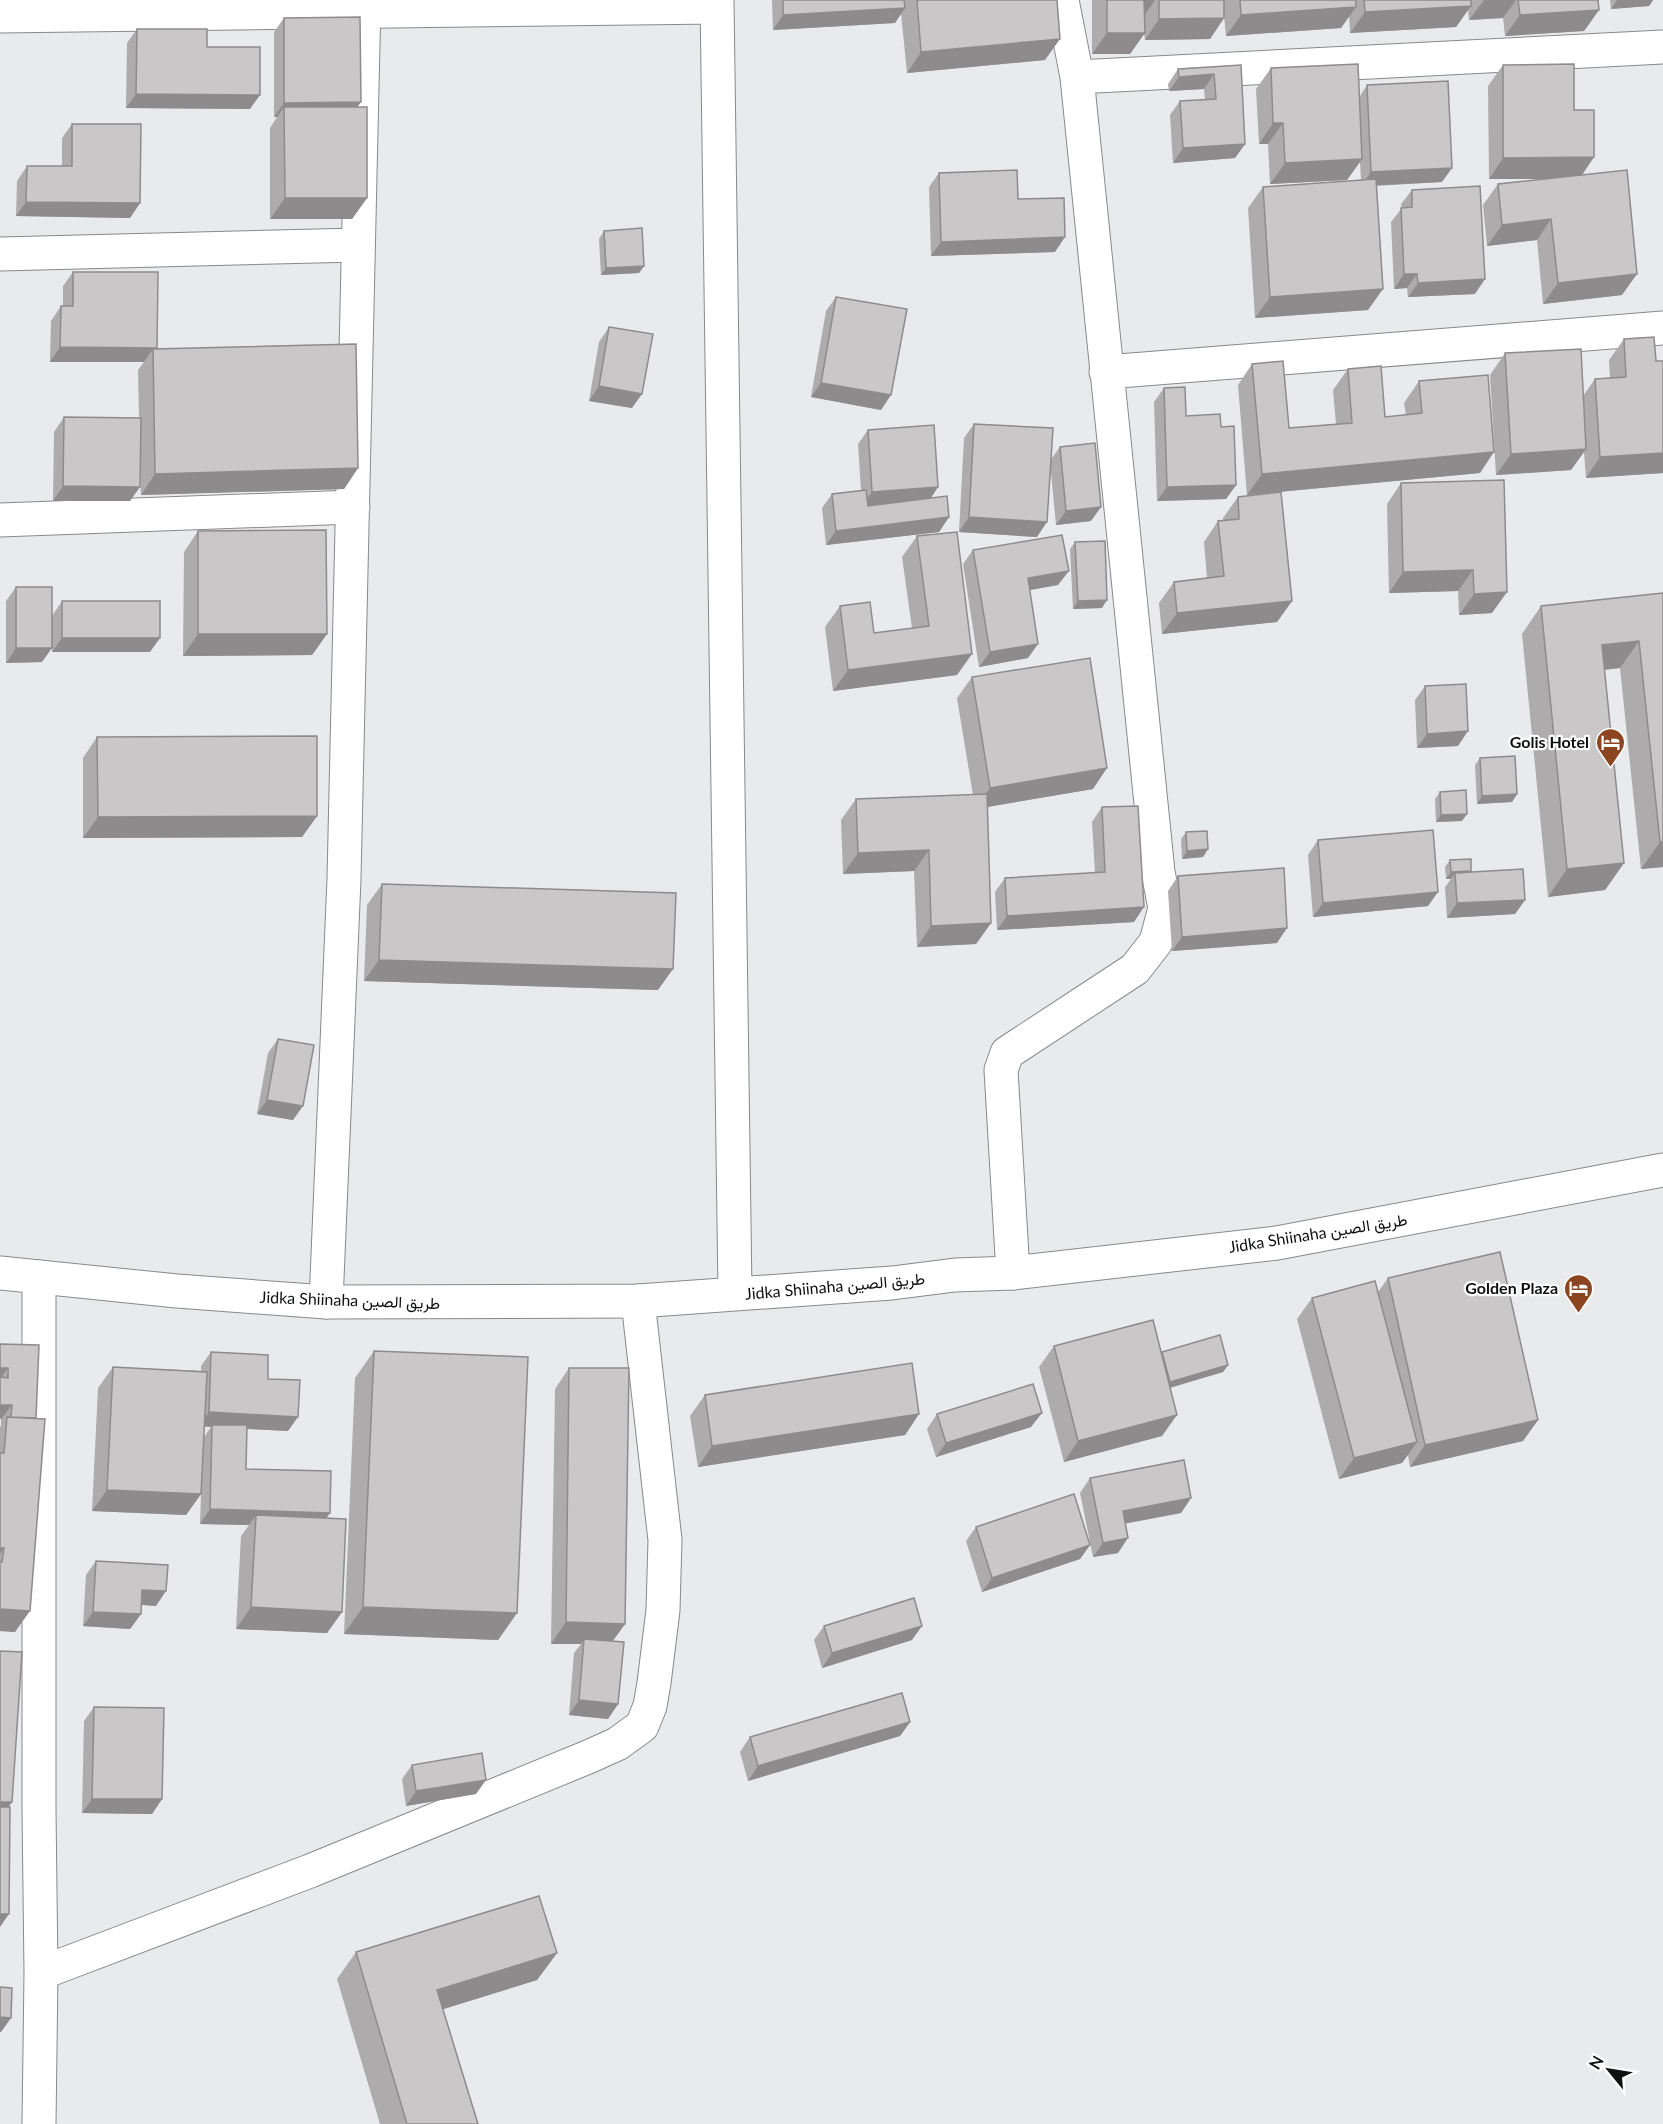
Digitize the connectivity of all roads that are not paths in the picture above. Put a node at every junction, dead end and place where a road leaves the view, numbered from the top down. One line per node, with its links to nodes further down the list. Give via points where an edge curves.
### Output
1 (1062, 0): 6 (street)
2 (717, 4): 3 (street); 17 (street)
3 (364, 7): 4 (street); 7 (street)
4 (0, 16)
5 (1663, 47): 6 (street)
6 (1077, 77): 10 (street)
7 (358, 245): 8 (street); 11 (street)
8 (0, 254)
9 (1663, 328): 10 (street)
10 (1106, 372): 15 (street, via 1158,872 1165,908 1156,942 1135,969 1007,1053 1001,1070)
11 (352, 507): 12 (street); 19 (street, via 344,879)
12 (0, 520)
13 (1663, 1170): 15 (street, Jidka Shiinaha طريق الصين, via 1277,1243)
14 (0, 1273): 16 (street, Jidka Shiinaha طريق الصين)
15 (1013, 1273): 17 (street, Jidka Shiinaha طريق الصين)
16 (39, 1277): 19 (street, Jidka Shiinaha طريق الصين); 20 (street)
17 (735, 1293): 18 (street, Jidka Shiinaha طريق الصين)
18 (638, 1301): 19 (street, Jidka Shiinaha طريق الصين); 20 (street, via 665,1540 663,1610 654,1683 642,1726 617,1744 588,1757 310,1871)
19 (326, 1302)
20 (41, 1973): 21 (street)
21 (39, 2124)

